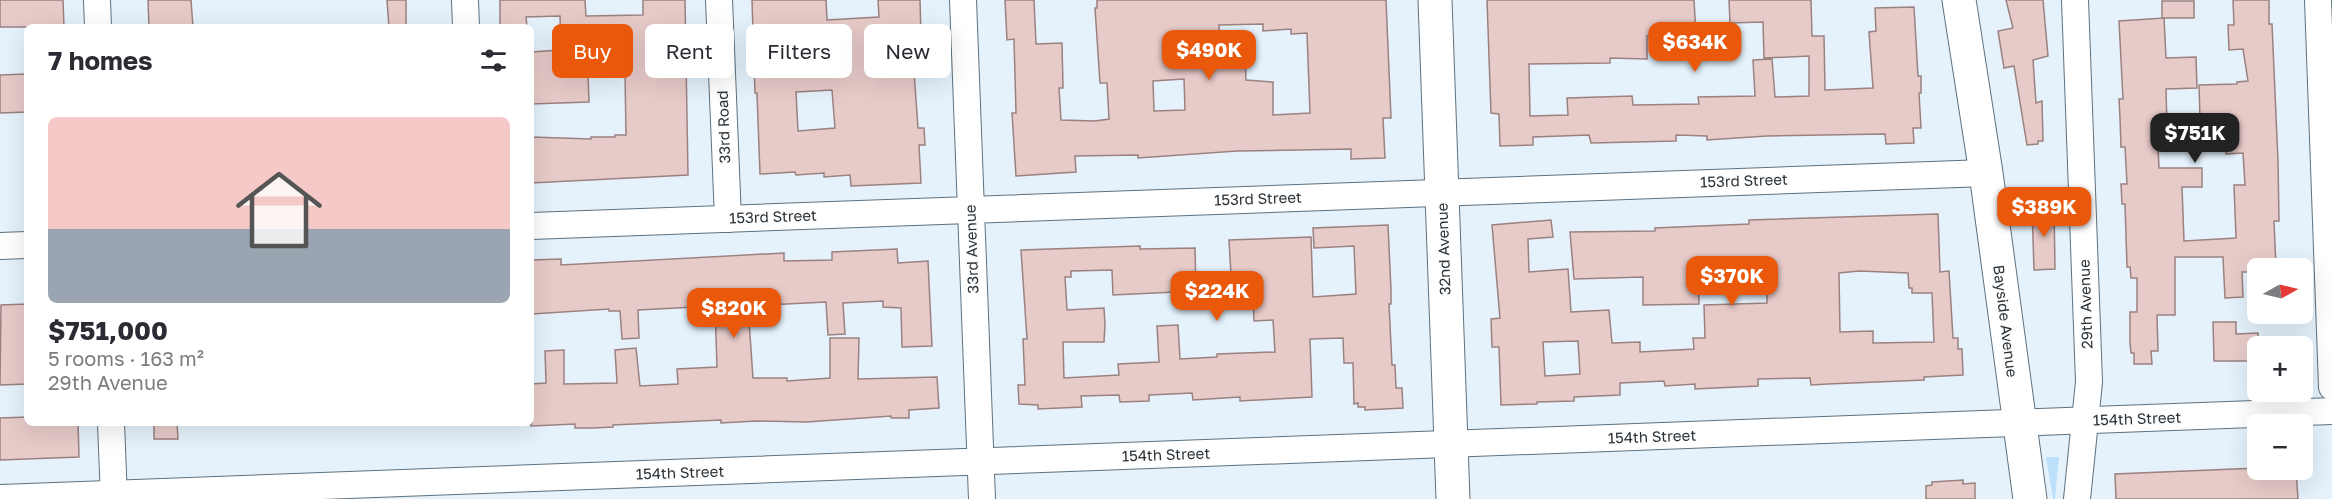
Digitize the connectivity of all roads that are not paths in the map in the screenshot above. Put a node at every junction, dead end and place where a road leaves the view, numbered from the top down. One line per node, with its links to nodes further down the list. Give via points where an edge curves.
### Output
1 (97, 0): 9 (street)
2 (465, 0): 10 (street)
3 (719, 0): 14 (street, 33rd Road)
4 (963, 0): 13 (street, 33rd Avenue)
5 (1435, 0): 12 (street, 32nd Avenue)
6 (1959, 0): 11 (street, Bayside Avenue)
7 (2075, 0): 20 (street, 29th Avenue, via 2089,370)
8 (2318, 0): 18 (street)
9 (98, 24)
10 (466, 24)
11 (1986, 173): 12 (street, 153rd Street); 21 (street, Bayside Avenue)
12 (1442, 192): 13 (street, 153rd Street); 23 (street, 32nd Avenue)
13 (971, 210): 14 (street, 153rd Street); 24 (street, 33rd Avenue)
14 (728, 219): 15 (street, 153rd Street)
15 (534, 226)
16 (24, 245): 17 (street)
17 (0, 246)
18 (2332, 387)
19 (2332, 411): 20 (street, 154th Street)
20 (2085, 421): 21 (street, 154th Street); 30 (street, 29th Avenue)
21 (2018, 424): 23 (street, 154th Street); 29 (street, Bayside Avenue)
22 (111, 426): 25 (street)
23 (1451, 444): 24 (street, 154th Street); 28 (street, 32nd Avenue)
24 (980, 462): 25 (street, 154th Street); 27 (street, 33rd Avenue)
25 (114, 496): 26 (street, 154th Street)
26 (0, 498)
27 (982, 499)
28 (1453, 499)
29 (2030, 499)
30 (2077, 499)

